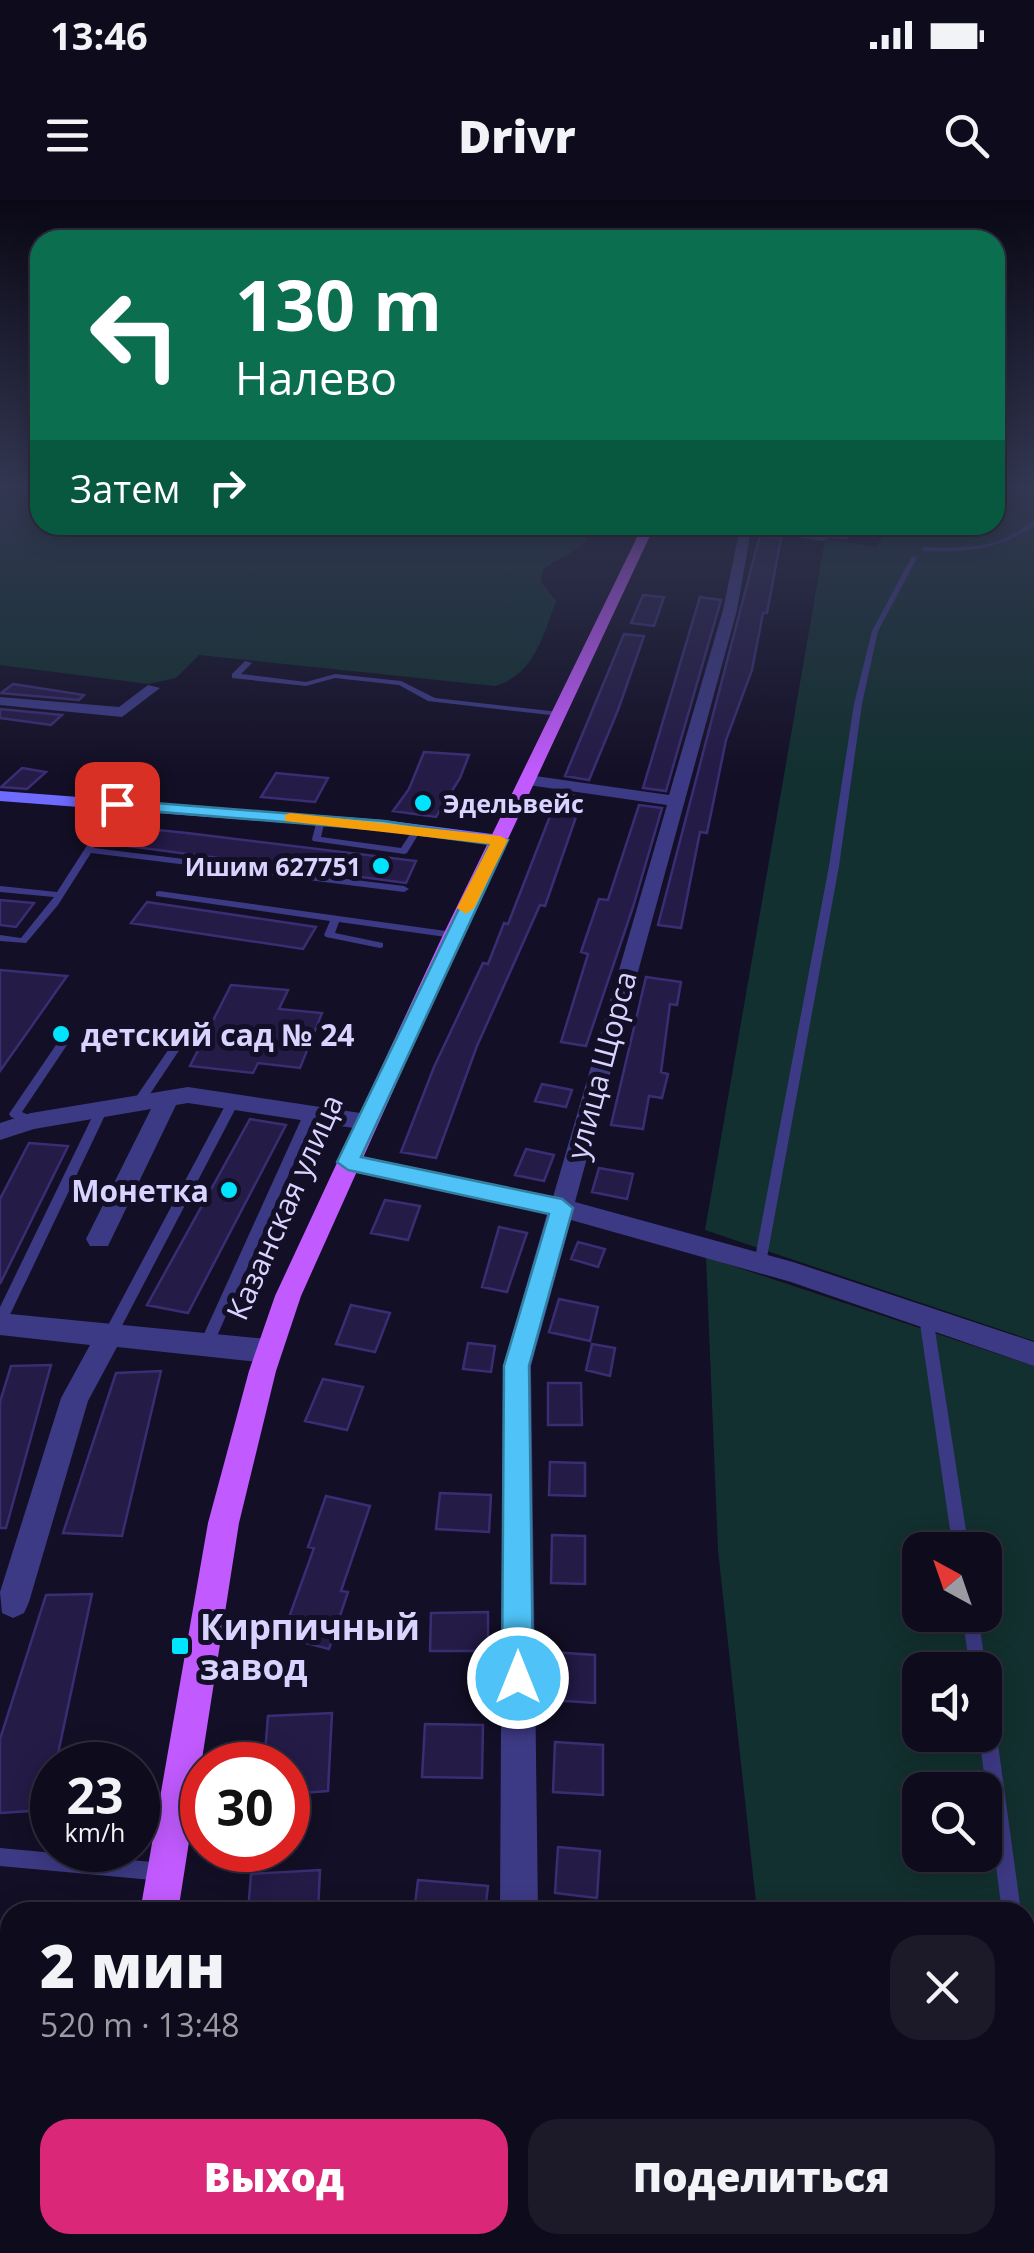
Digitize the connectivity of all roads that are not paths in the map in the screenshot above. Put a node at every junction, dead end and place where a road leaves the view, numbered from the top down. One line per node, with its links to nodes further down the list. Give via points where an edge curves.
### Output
1 (621, 583): 9 (main road, Казанская улица)
2 (734, 583): 12 (street, улица Щорса)
3 (901, 583): 39 (lane, via 875,631 858,704)
4 (248, 663): 8 (lane, via 235,676 306,684 336,676 384,681)
5 (153, 688): 7 (street, via 122,712)
6 (414, 698): 8 (lane)
7 (0, 700)
8 (434, 700): 9 (lane)
9 (559, 714): 10 (main road, Казанская улица)
10 (528, 780): 12 (street); 14 (main road, Казанская улица)
11 (0, 796): 13 (street)
12 (673, 801): 37 (street, улица Щорса)
13 (117, 804): 16 (street); 17 (lane)
14 (515, 808): 15 (lane, via 461,801); 16 (main road, Казанская улица)
15 (455, 815)
16 (500, 840): 23 (main road, Казанская улица)
17 (88, 850): 19 (lane); 21 (lane)
18 (0, 890): 21 (lane)
19 (404, 890)
20 (159, 894): 22 (lane)
21 (60, 895): 24 (lane, via 23,941)
22 (336, 918): 23 (lane); 25 (lane, via 328,935)
23 (453, 934): 34 (main road, Казанская улица)
24 (0, 938)
25 (380, 944)
26 (179, 1042): 30 (lane)
27 (62, 1045): 33 (lane, via 16,1114)
28 (168, 1098): 29 (street); 30 (street); 38 (street)
29 (233, 1102): 32 (street); 42 (lane)
30 (138, 1103): 31 (street)
31 (102, 1109): 33 (street); 41 (lane)
32 (310, 1113): 34 (street); 43 (lane)
33 (31, 1121): 35 (street)
34 (367, 1122): 36 (main road, Казанская улица)
35 (0, 1132)
36 (348, 1162): 37 (street); 44 (main road, Казанская улица)
37 (562, 1208): 39 (street); 52 (street, улица Щорса, via 517,1366)
38 (99, 1239)
39 (760, 1263): 40 (street)
40 (926, 1317): 45 (street); 46 (lane)
41 (0, 1323): 42 (street)
42 (110, 1335): 43 (street); 47 (street, via 74,1398)
43 (206, 1345): 44 (street)
44 (267, 1351): 50 (main road, Казанская улица, via 226,1496)
45 (1034, 1354)
46 (957, 1532)
47 (13, 1602)
48 (990, 1752): 53 (lane)
49 (0, 1857): 50 (lane)
50 (165, 1872): 51 (main road, Казанская улица)
51 (160, 1902)
52 (518, 1902)
53 (1011, 1902)

